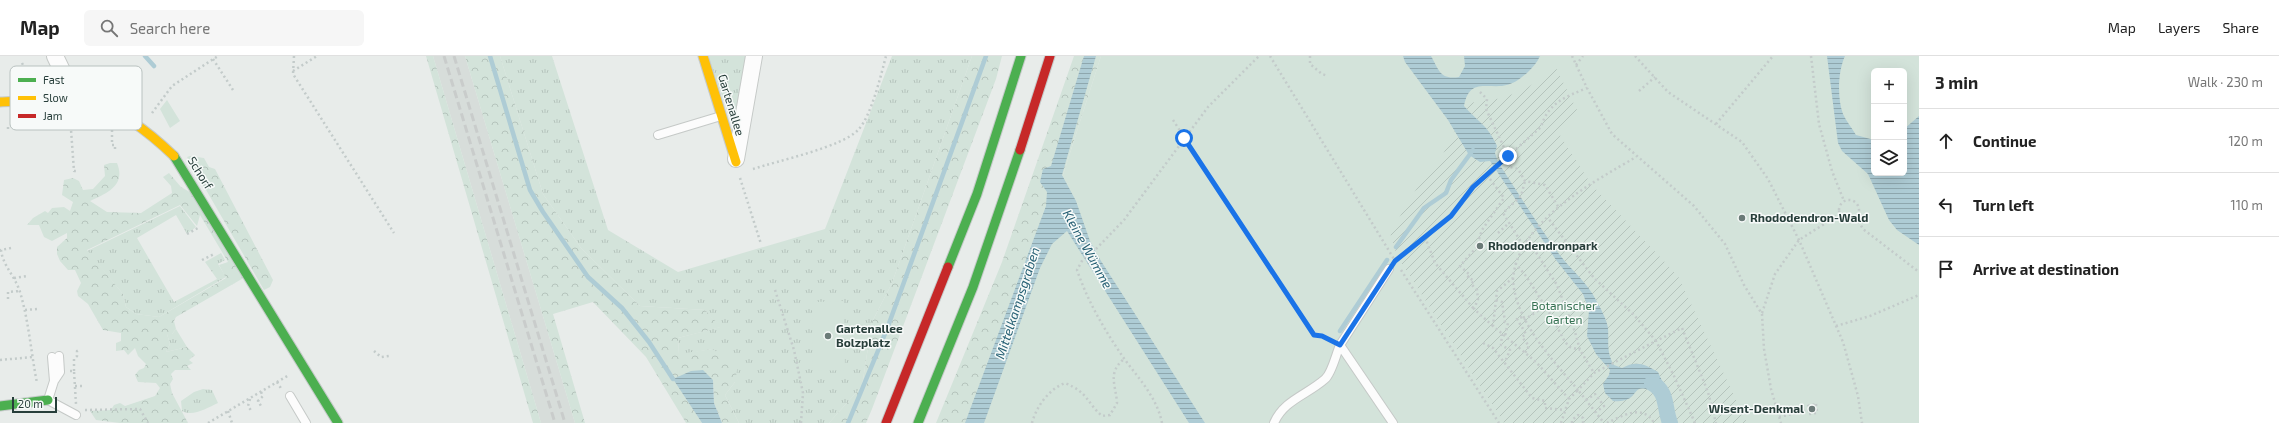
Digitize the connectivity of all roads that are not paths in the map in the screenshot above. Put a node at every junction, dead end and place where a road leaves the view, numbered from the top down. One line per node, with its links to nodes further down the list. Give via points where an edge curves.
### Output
1 (55, 56): 6 (street)
2 (703, 56): 9 (main road, Gartenallee)
3 (754, 56): 12 (street)
4 (1021, 56): 22 (main road, via 977,194)
5 (1050, 56): 23 (main road, via 1003,205)
6 (59, 66)
7 (0, 102): 8 (main road, Schorf)
8 (10, 102)
9 (721, 115): 11 (lane); 12 (main road, Gartenallee)
10 (142, 126): 21 (main road, Schorf, via 177,158)
11 (658, 135)
12 (740, 169)
13 (1389, 269): 14 (lane)
14 (1340, 345): 24 (lane, via 1326,378 1290,401 1277,415); 25 (lane)
15 (54, 381): 15 (lane, via 60,372 56,356); 17 (lane)
16 (290, 396): 20 (lane)
17 (44, 401): 18 (main road); 19 (lane)
18 (0, 406)
19 (76, 413)
20 (306, 423)
21 (338, 423)
22 (886, 423)
23 (918, 423)
24 (1274, 423)
25 (1392, 423)

